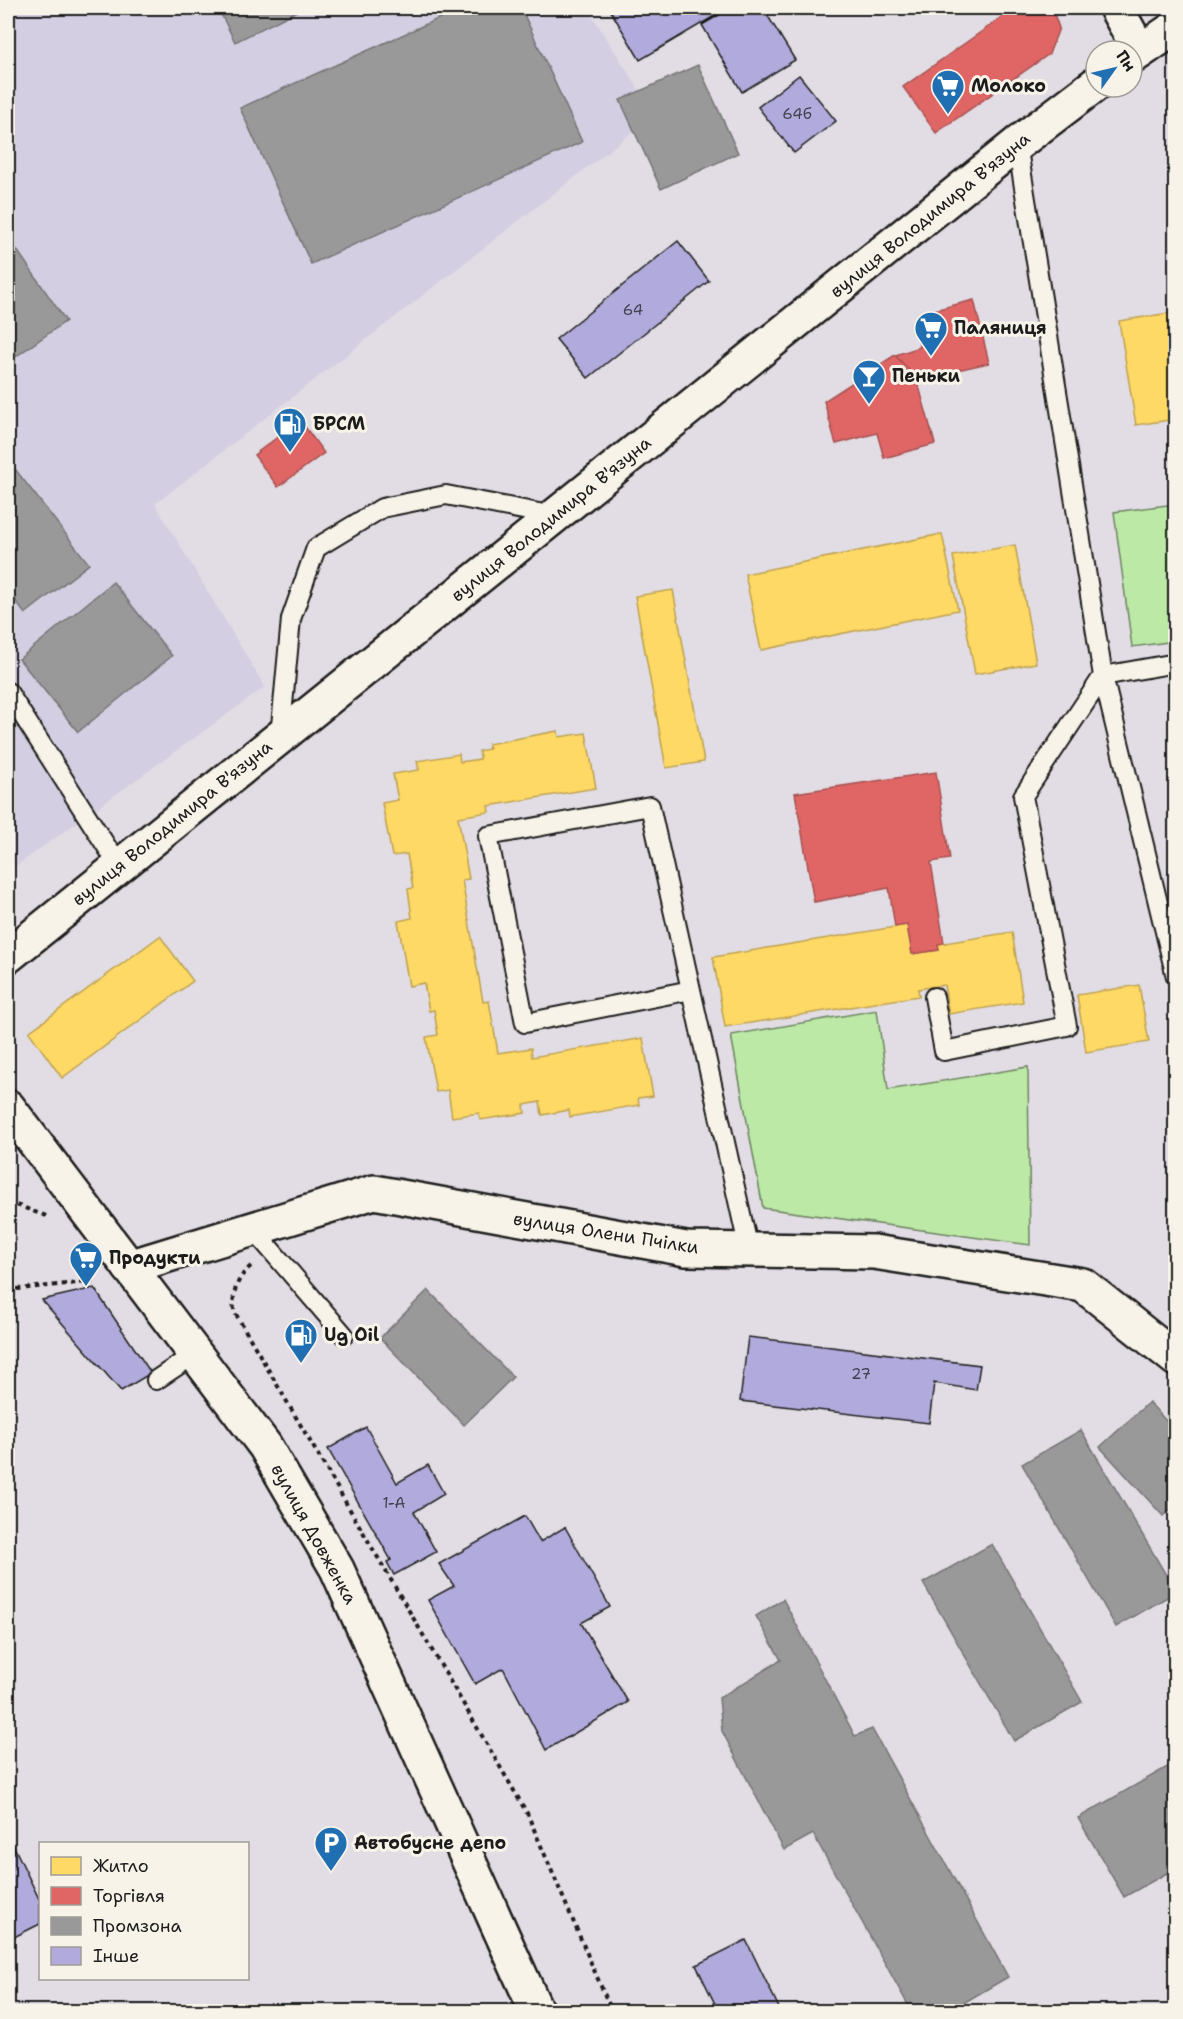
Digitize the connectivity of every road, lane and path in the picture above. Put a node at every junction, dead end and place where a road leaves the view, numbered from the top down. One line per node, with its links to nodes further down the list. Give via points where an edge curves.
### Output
1 (1116, 8): 3 (street)
2 (1176, 27): 4 (street)
3 (1129, 39)
4 (1144, 49)
5 (1084, 93): 6 (street, вулиця Володимира В'язуна)
6 (1017, 144): 7 (street, вулиця Володимира В'язуна); 9 (lane)
7 (554, 516): 11 (street, вулиця Володимира В'язуна); 11 (lane, via 446,495 382,508 316,548 291,619)
8 (1176, 663): 9 (lane)
9 (1103, 676): 14 (lane); 16 (lane, via 1023,796 1067,1026 944,1051)
10 (8, 692): 12 (lane)
11 (280, 737): 12 (street, вулиця Володимира В'язуна)
12 (119, 866): 13 (street, вулиця Володимира В'язуна)
13 (8, 956)
14 (1176, 977)
15 (691, 990): 15 (lane, via 650,806 488,836 525,1023); 21 (lane)
16 (934, 997)
17 (8, 1107): 23 (street, вулиця Довженка)
18 (8, 1202): 19 (path)
19 (56, 1220)
20 (253, 1229): 21 (street, вулиця Олени Пчілки, via 374,1192 686,1249); 22 (lane); 23 (street, вулиця Олени Пчілки)
21 (749, 1250): 27 (street, вулиця Олени Пчілки, via 874,1252 1083,1286)
22 (275, 1256): 25 (lane); 30 (path, via 258,1261 243,1273 234,1291 234,1311 527,1813)
23 (133, 1272): 24 (path); 26 (street, вулиця Довженка)
24 (8, 1290)
25 (344, 1335)
26 (195, 1354): 28 (lane); 29 (street, вулиця Довженка, via 265,1446 337,1569)
27 (1176, 1359)
28 (156, 1380)
29 (537, 2012)
30 (612, 2012)

